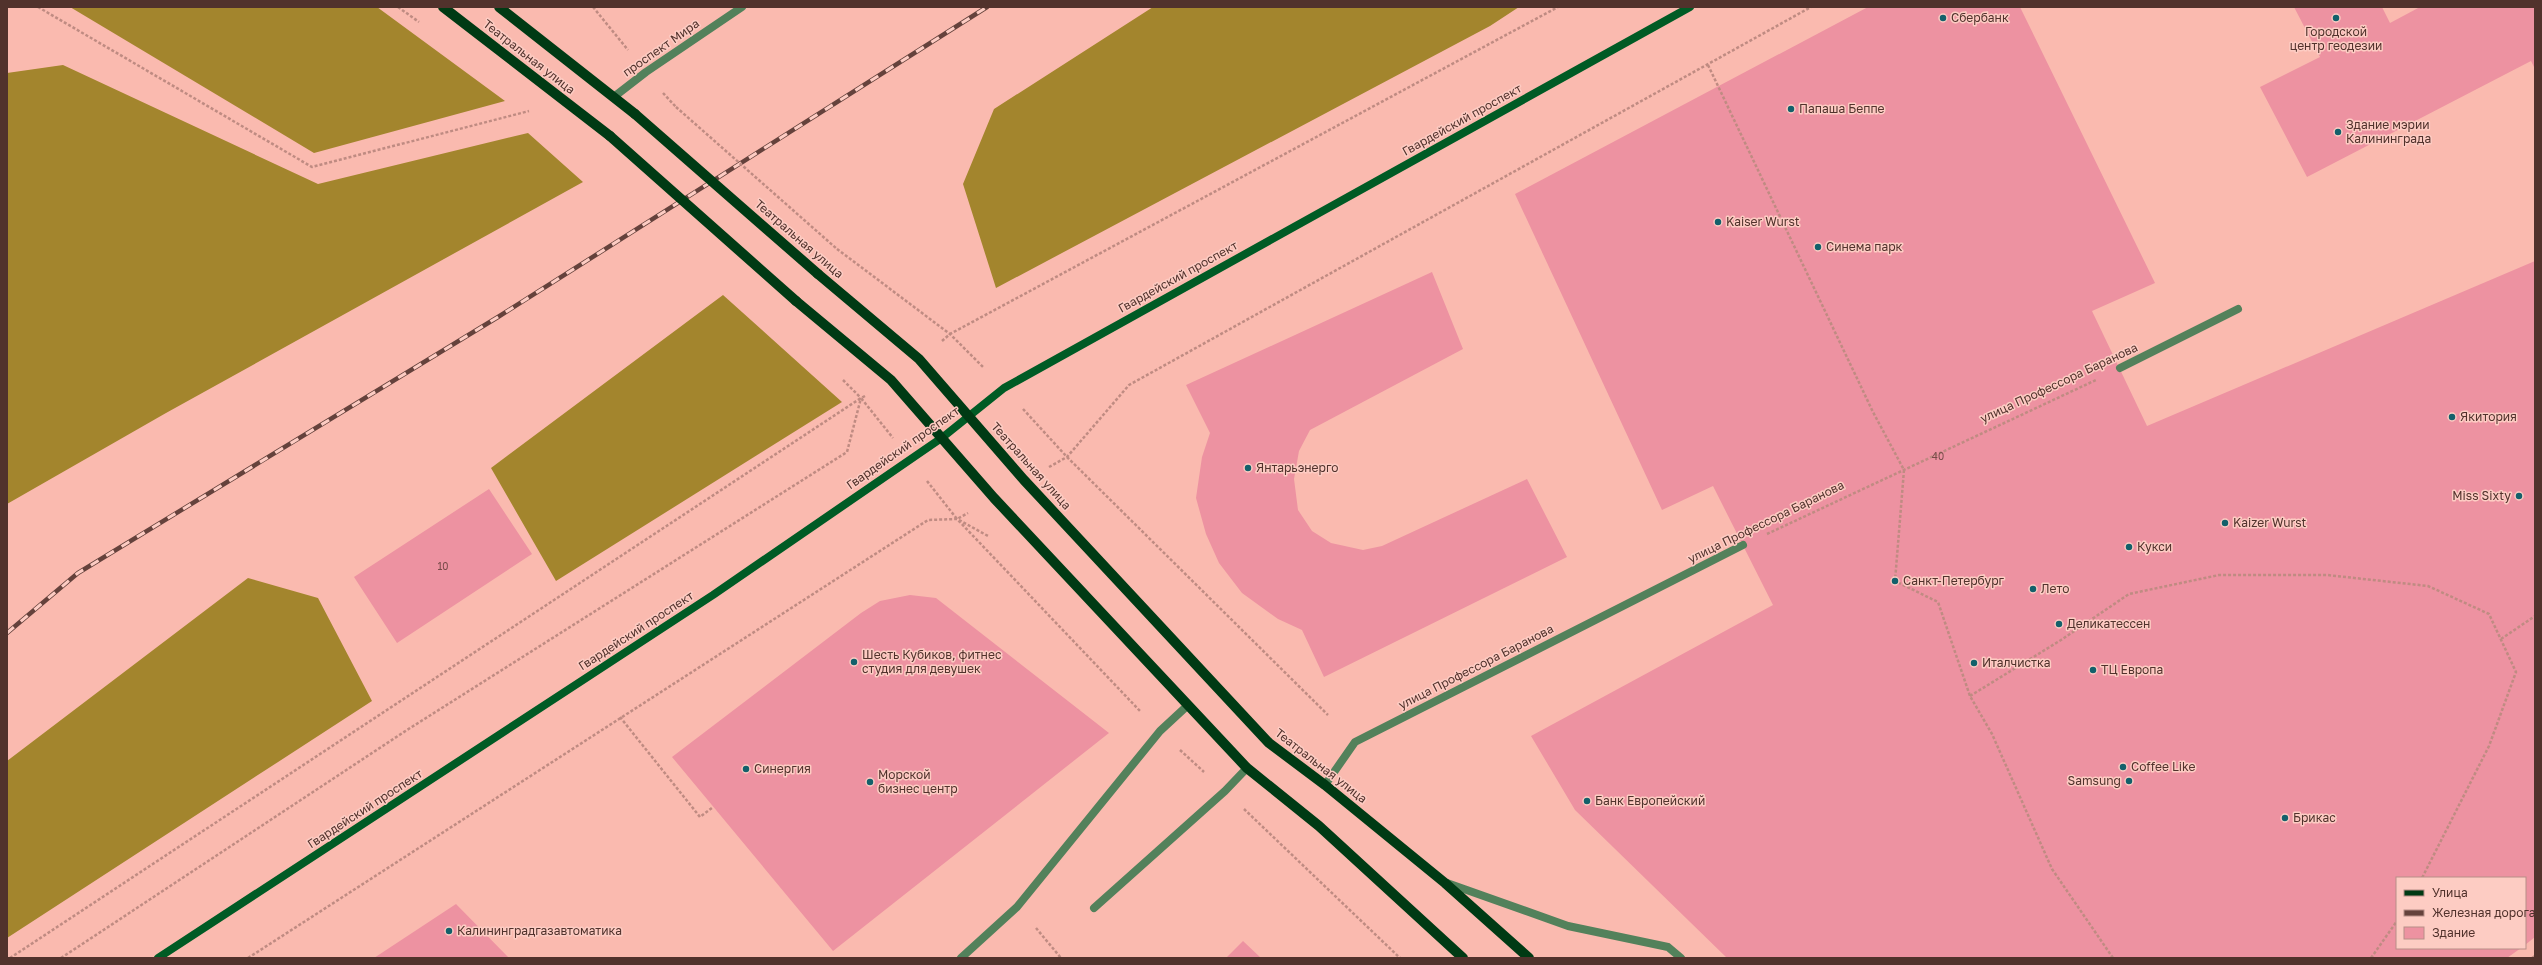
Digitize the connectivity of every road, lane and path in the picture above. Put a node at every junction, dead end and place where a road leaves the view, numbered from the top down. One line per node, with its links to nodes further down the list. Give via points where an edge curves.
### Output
1 (38, 7): 11 (path, via 312,167)
2 (442, 7): 16 (main road, Театральная улица, bridge, via 610,136)
3 (499, 7): 9 (main road, Театральная улица)
4 (742, 7): 9 (street, проспект Мира)
5 (1558, 7): 13 (path)
6 (1690, 7): 17 (main road, Гвардейский проспект)
7 (1811, 7): 8 (path)
8 (1708, 65): 21 (path, via 1129,385); 23 (path, via 1873,412)
9 (615, 96): 14 (main road, Театральная улица, bridge)
10 (676, 107): 13 (path, bridge, via 837,249)
11 (534, 109)
12 (2238, 309): 15 (street, улица Профессора Баранова)
13 (950, 334): 14 (path); 17 (path)
14 (919, 359): 19 (main road, Театральная улица)
15 (2120, 368): 23 (path, улица Профессора Баранова)
16 (891, 380): 18 (path); 20 (main road, Театральная улица)
17 (1004, 388): 19 (main road, Гвардейский проспект); 21 (path)
18 (861, 398): 22 (path); 45 (path); 46 (path, via 847,452 407,730)
19 (969, 417): 20 (main road, Гвардейский проспект); 24 (main road, Театральная улица)
20 (943, 437): 22 (main road, Гвардейский проспект); 25 (main road, Театральная улица)
21 (1067, 457): 24 (path); 32 (path)
22 (909, 459): 26 (path); 47 (main road, Гвардейский проспект, via 706,599)
23 (1904, 470): 27 (path, улица Профессора Баранова); 30 (path, via 1895,581 1938,602)
24 (1024, 480): 36 (main road, Театральная улица, via 1269,743)
25 (994, 498): 26 (path); 31 (main road, Театральная улица)
26 (957, 519): 33 (path, via 928,520); 34 (path)
27 (1743, 545): 36 (street, улица Профессора Баранова, via 1355,742)
28 (2535, 616): 29 (path)
29 (2501, 639): 30 (path, via 2489,614 2428,586 2327,575 2219,575 2129,594 2061,640); 39 (path, via 2516,672 2490,746)
30 (1970, 696): 55 (path, via 1992,734 2052,869)
31 (1188, 706): 34 (street); 35 (main road, Театральная улица)
32 (1328, 715)
33 (620, 717): 38 (path, via 700,817); 48 (path)
34 (1160, 731): 37 (path); 41 (street)
35 (1247, 768): 37 (street); 52 (main road, Театральная улица, via 1319,826)
36 (1325, 785): 40 (main road, Театральная улица)
37 (1225, 791): 42 (street); 51 (path)
38 (713, 807)
39 (2423, 877)
40 (1445, 883): 53 (main road, Театральная улица); 54 (street, via 1568,926 1668,948)
41 (1017, 907): 49 (street); 50 (path)
42 (1094, 908)
43 (2396, 922): 56 (path)
44 (2535, 956): 57 (path)
45 (10, 958)
46 (61, 958)
47 (158, 958)
48 (248, 958)
49 (961, 958)
50 (1062, 958)
51 (1400, 958)
52 (1463, 958)
53 (1529, 958)
54 (1680, 958)
55 (2113, 958)
56 (2371, 958)
57 (2532, 958)

